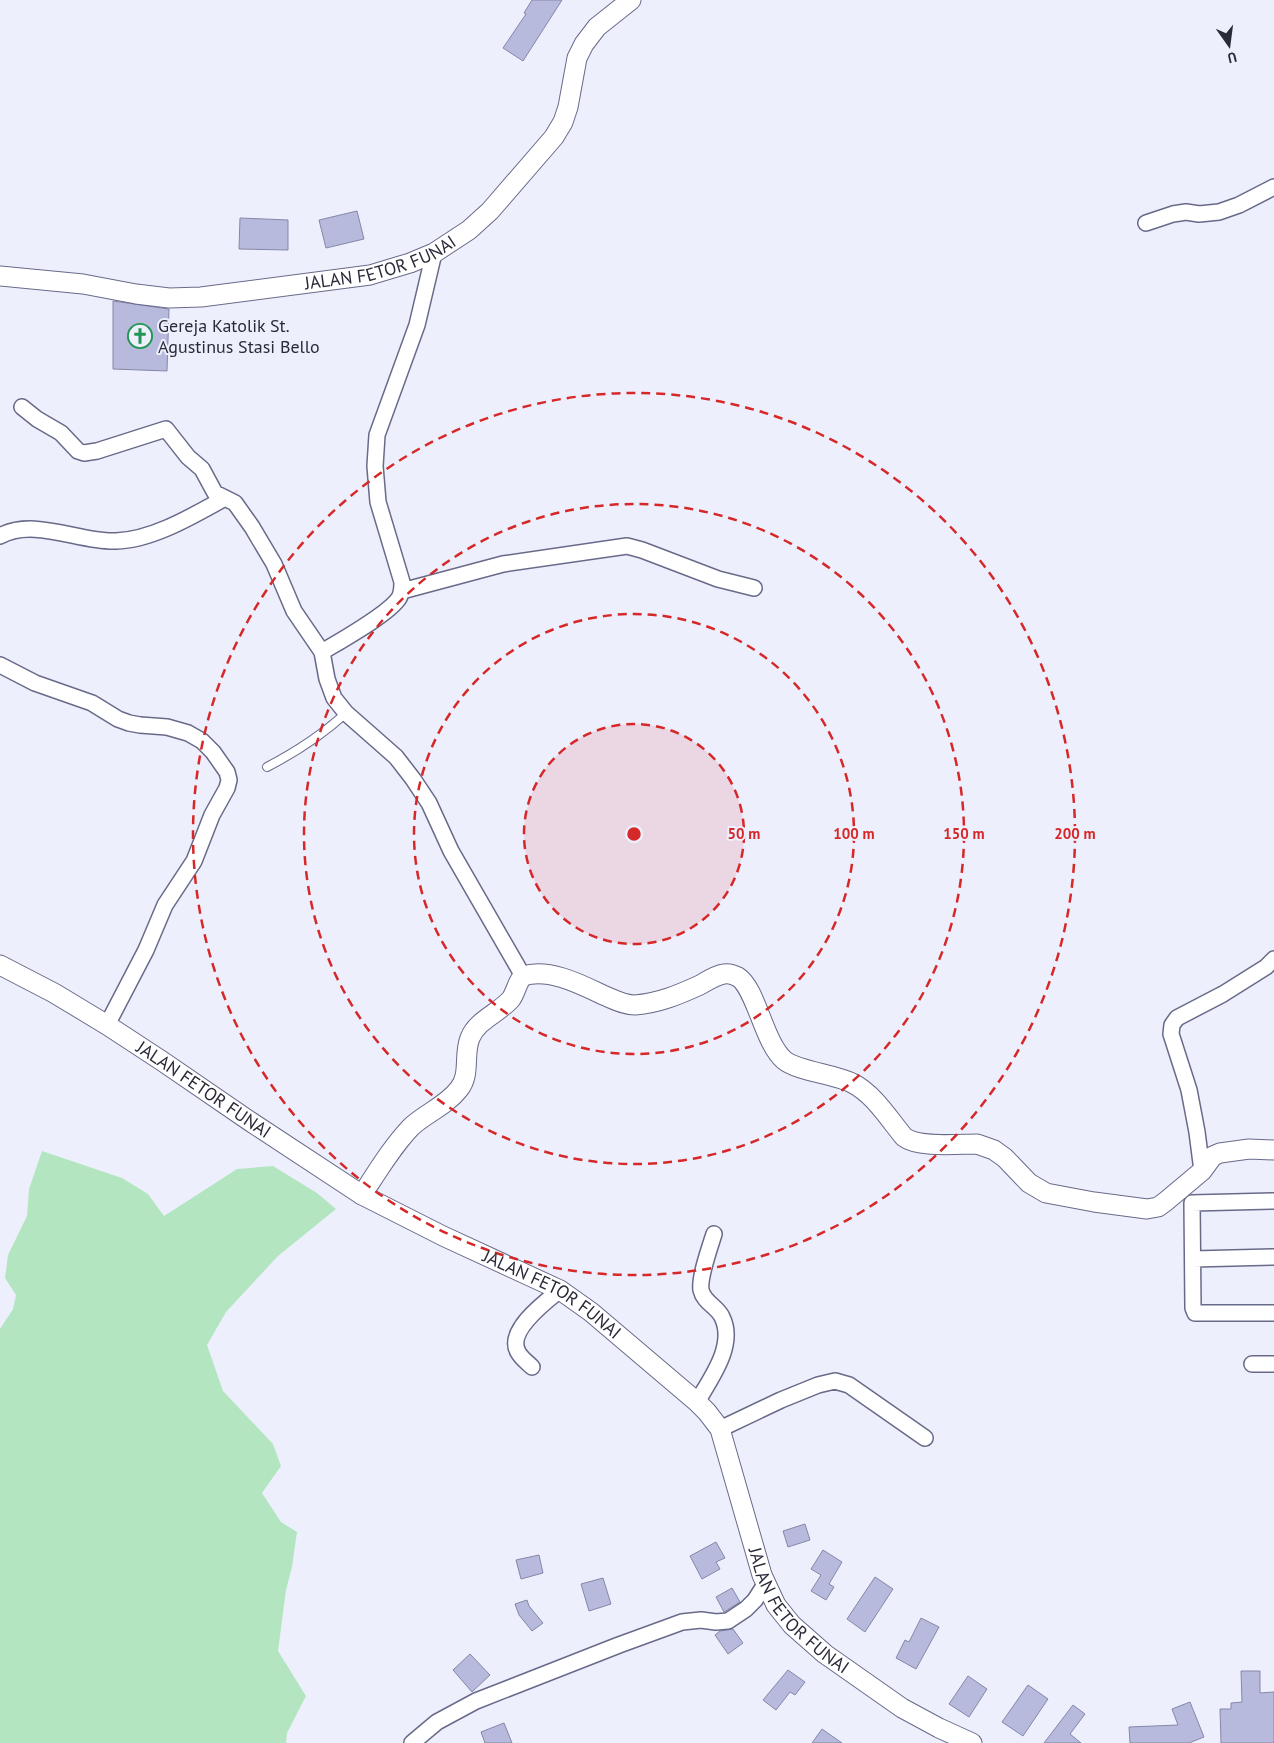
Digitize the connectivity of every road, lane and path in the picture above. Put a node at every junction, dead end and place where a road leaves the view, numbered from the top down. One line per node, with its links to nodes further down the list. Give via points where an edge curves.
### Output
1 (631, 0): 4 (street, JALAN FETOR FUNAI, via 597,27 584,44 577,58 568,107 554,137 490,211 469,230)
2 (1274, 187): 3 (street, via 1219,212 1186,212)
3 (1146, 223)
4 (434, 253): 5 (street, JALAN FETOR FUNAI, via 370,275 169,298 83,284); 10 (street, via 417,325 377,435 378,502)
5 (0, 276)
6 (22, 407): 7 (street, via 61,432 78,451 84,453 166,429 188,458 202,469 215,493)
7 (225, 498): 8 (street, via 187,519 127,540 114,542 38,530 6,532); 11 (street, via 235,503 252,526 274,564 294,611)
8 (0, 536)
9 (754, 588): 10 (street, via 627,546 503,564)
10 (402, 591): 11 (street, via 394,604)
11 (322, 652): 13 (street, via 334,698)
12 (0, 665): 18 (street, via 43,686 92,703 129,723 188,733 202,741 227,772 227,788 194,860 164,905 146,950)
13 (346, 713): 14 (lane, via 331,727); 17 (street, via 396,757 413,778)
14 (267, 767)
15 (1274, 959): 20 (street, via 1232,989 1177,1018 1171,1029 1193,1106)
16 (0, 965): 18 (street, JALAN FETOR FUNAI)
17 (523, 976): 20 (street, via 539,974 564,979 632,1005 655,1003 721,974 730,974 746,984 767,1033 784,1060 861,1088 910,1141 984,1146 1005,1158 1029,1183 1046,1193 1152,1208 1165,1202); 21 (street, via 511,998 470,1037 465,1078 459,1089 410,1129)
18 (107, 1025): 21 (street, JALAN FETOR FUNAI)
19 (1274, 1150): 20 (street, via 1220,1153 1213,1156)
20 (1202, 1172)
21 (362, 1195): 26 (street, JALAN FETOR FUNAI)
22 (1274, 1201): 25 (street, via 1192,1203)
23 (714, 1234): 31 (street, via 701,1290 722,1315 726,1339 721,1360)
24 (1274, 1257): 25 (street)
25 (1192, 1260): 27 (street, via 1195,1313)
26 (560, 1290): 30 (street, via 518,1331 518,1352); 31 (street, JALAN FETOR FUNAI, via 591,1312)
27 (1274, 1312)
28 (1252, 1364): 29 (street)
29 (1274, 1364)
30 (532, 1367)
31 (697, 1402): 32 (street, JALAN FETOR FUNAI)
32 (720, 1429): 33 (street, via 788,1397 835,1381 849,1385); 34 (street, JALAN FETOR FUNAI)
33 (925, 1438)
34 (766, 1583): 35 (street, via 746,1610 728,1621 682,1622 619,1644 476,1701 437,1722); 36 (street, JALAN FETOR FUNAI, via 776,1605 792,1625 824,1654 902,1708)
35 (412, 1743)
36 (972, 1743)

